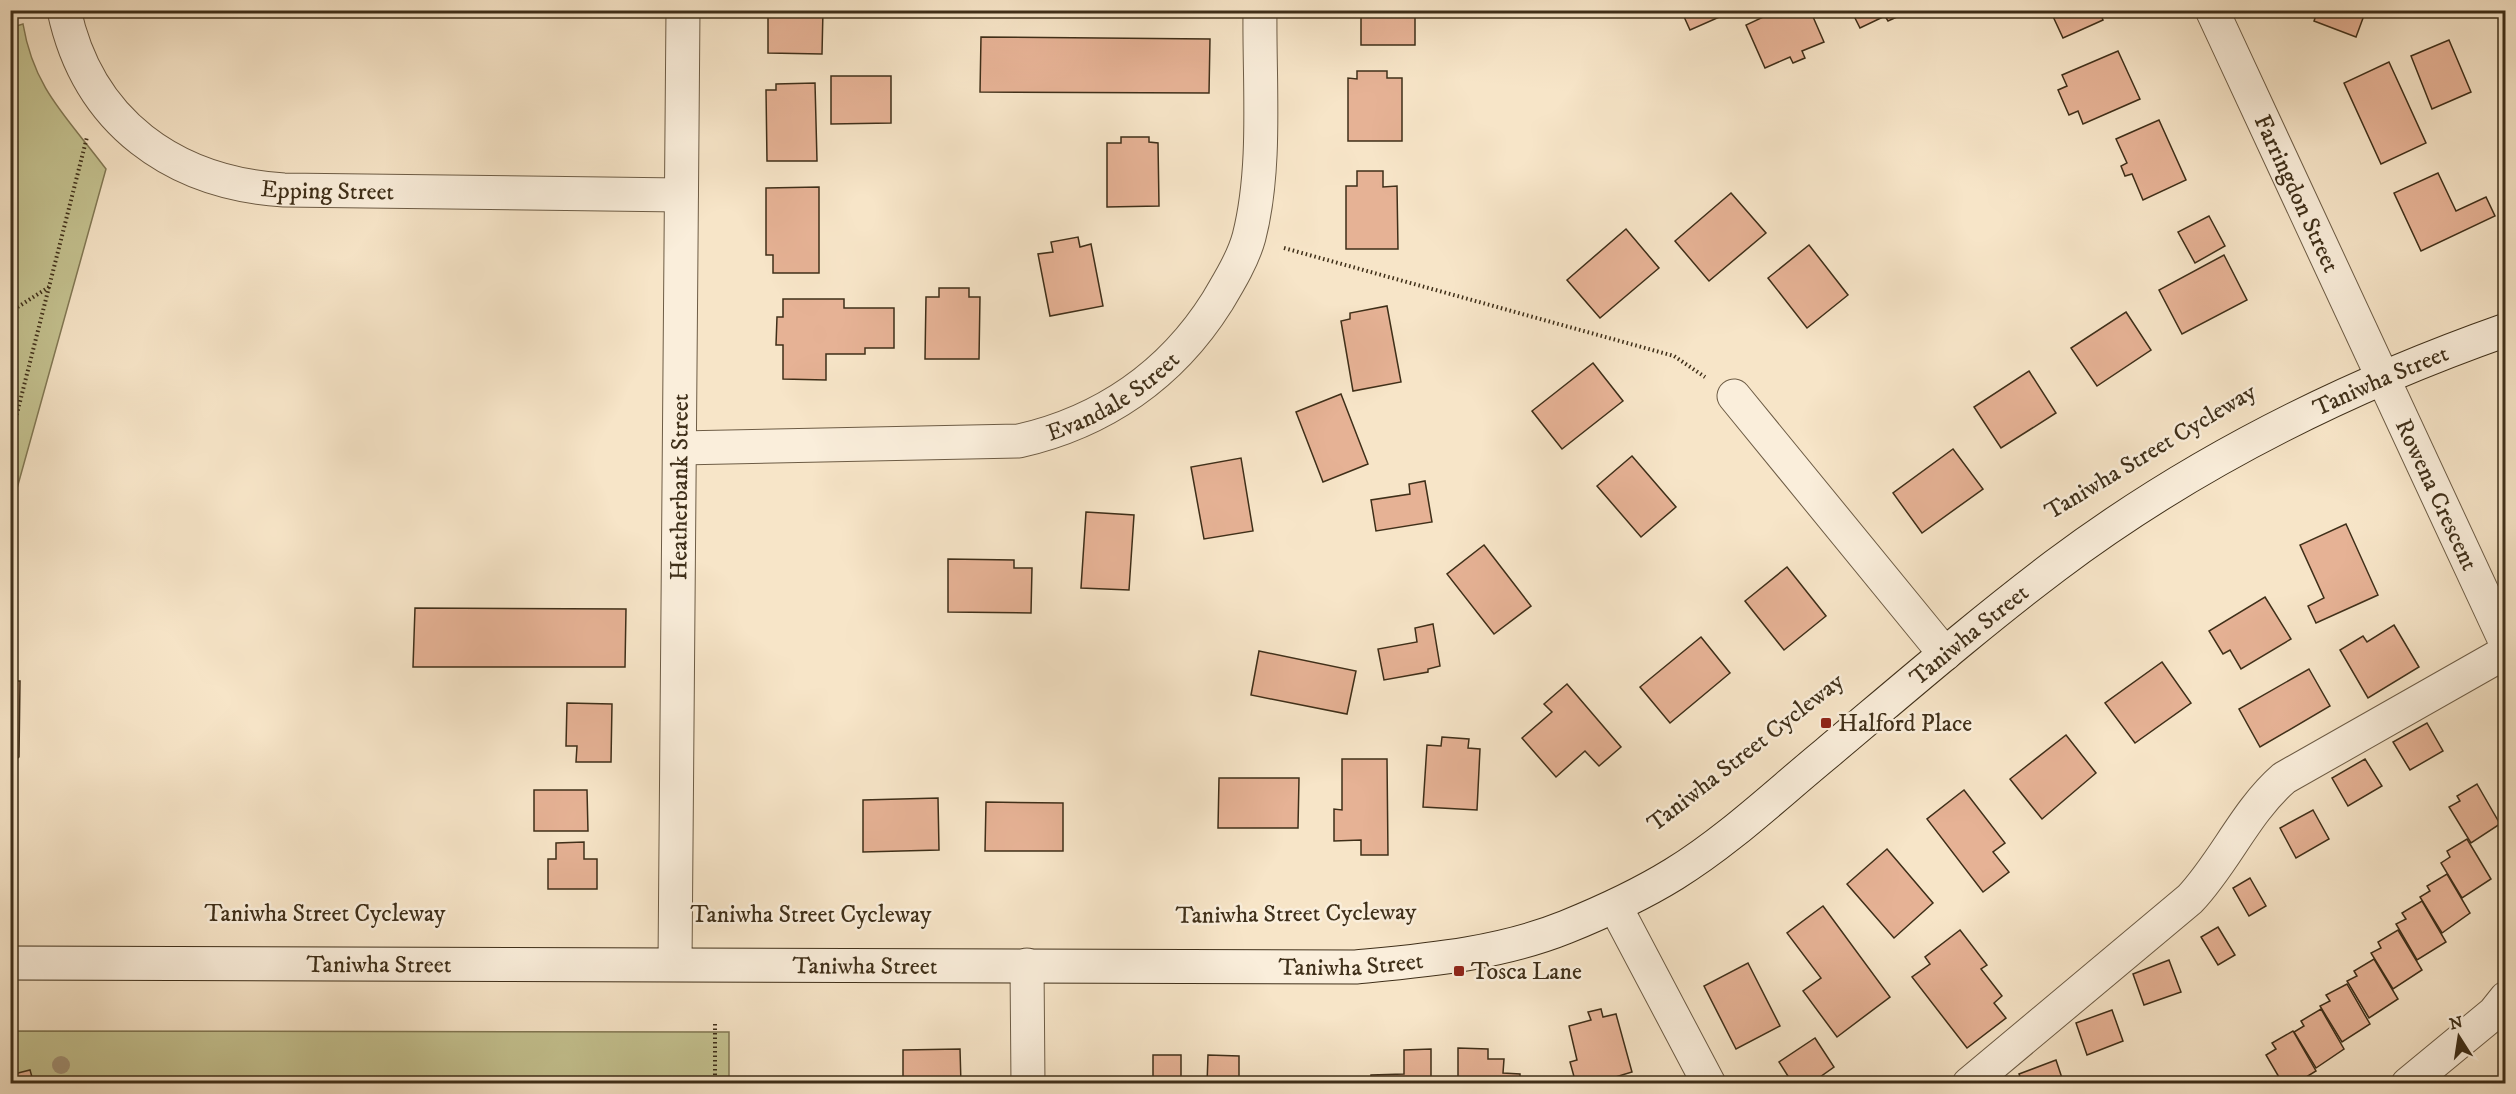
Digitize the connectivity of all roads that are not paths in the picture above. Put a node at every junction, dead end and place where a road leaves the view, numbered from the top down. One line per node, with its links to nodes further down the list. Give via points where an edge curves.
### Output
1 (64, 10): 5 (street, Epping Street, via 86,74 117,116 158,152 228,184 284,190)
2 (683, 10): 5 (street, Heatherbank Street)
3 (1260, 10): 9 (street, Evandale Street, via 1258,174 1248,238 1230,281 1209,314 1192,339 1159,373 1092,417 1019,441)
4 (2212, 10): 7 (street, Farringdon Street)
5 (681, 195): 9 (street, Heatherbank Street)
6 (2505, 330): 7 (street, Taniwha Street)
7 (2382, 378): 10 (street, Rowena Crescent); 12 (street, Taniwha Street, via 2242,444 2166,491 2056,566)
8 (1734, 396): 12 (street)
9 (680, 448): 15 (street, Heatherbank Street)
10 (2505, 643)
11 (2505, 652): 20 (street, via 2284,778 2262,801 2190,899)
12 (1945, 654): 13 (street, Taniwha Street, via 1728,836 1675,873)
13 (1615, 906): 16 (street, Taniwha Street, via 1506,946 1449,958 1356,967); 19 (street)
14 (10, 963): 15 (street, Taniwha Street)
15 (675, 964): 16 (street, Taniwha Street)
16 (1027, 965): 18 (street)
17 (2505, 998): 21 (street, via 2494,1013)
18 (1028, 1083)
19 (1710, 1083)
20 (1969, 1083)
21 (2408, 1083)

